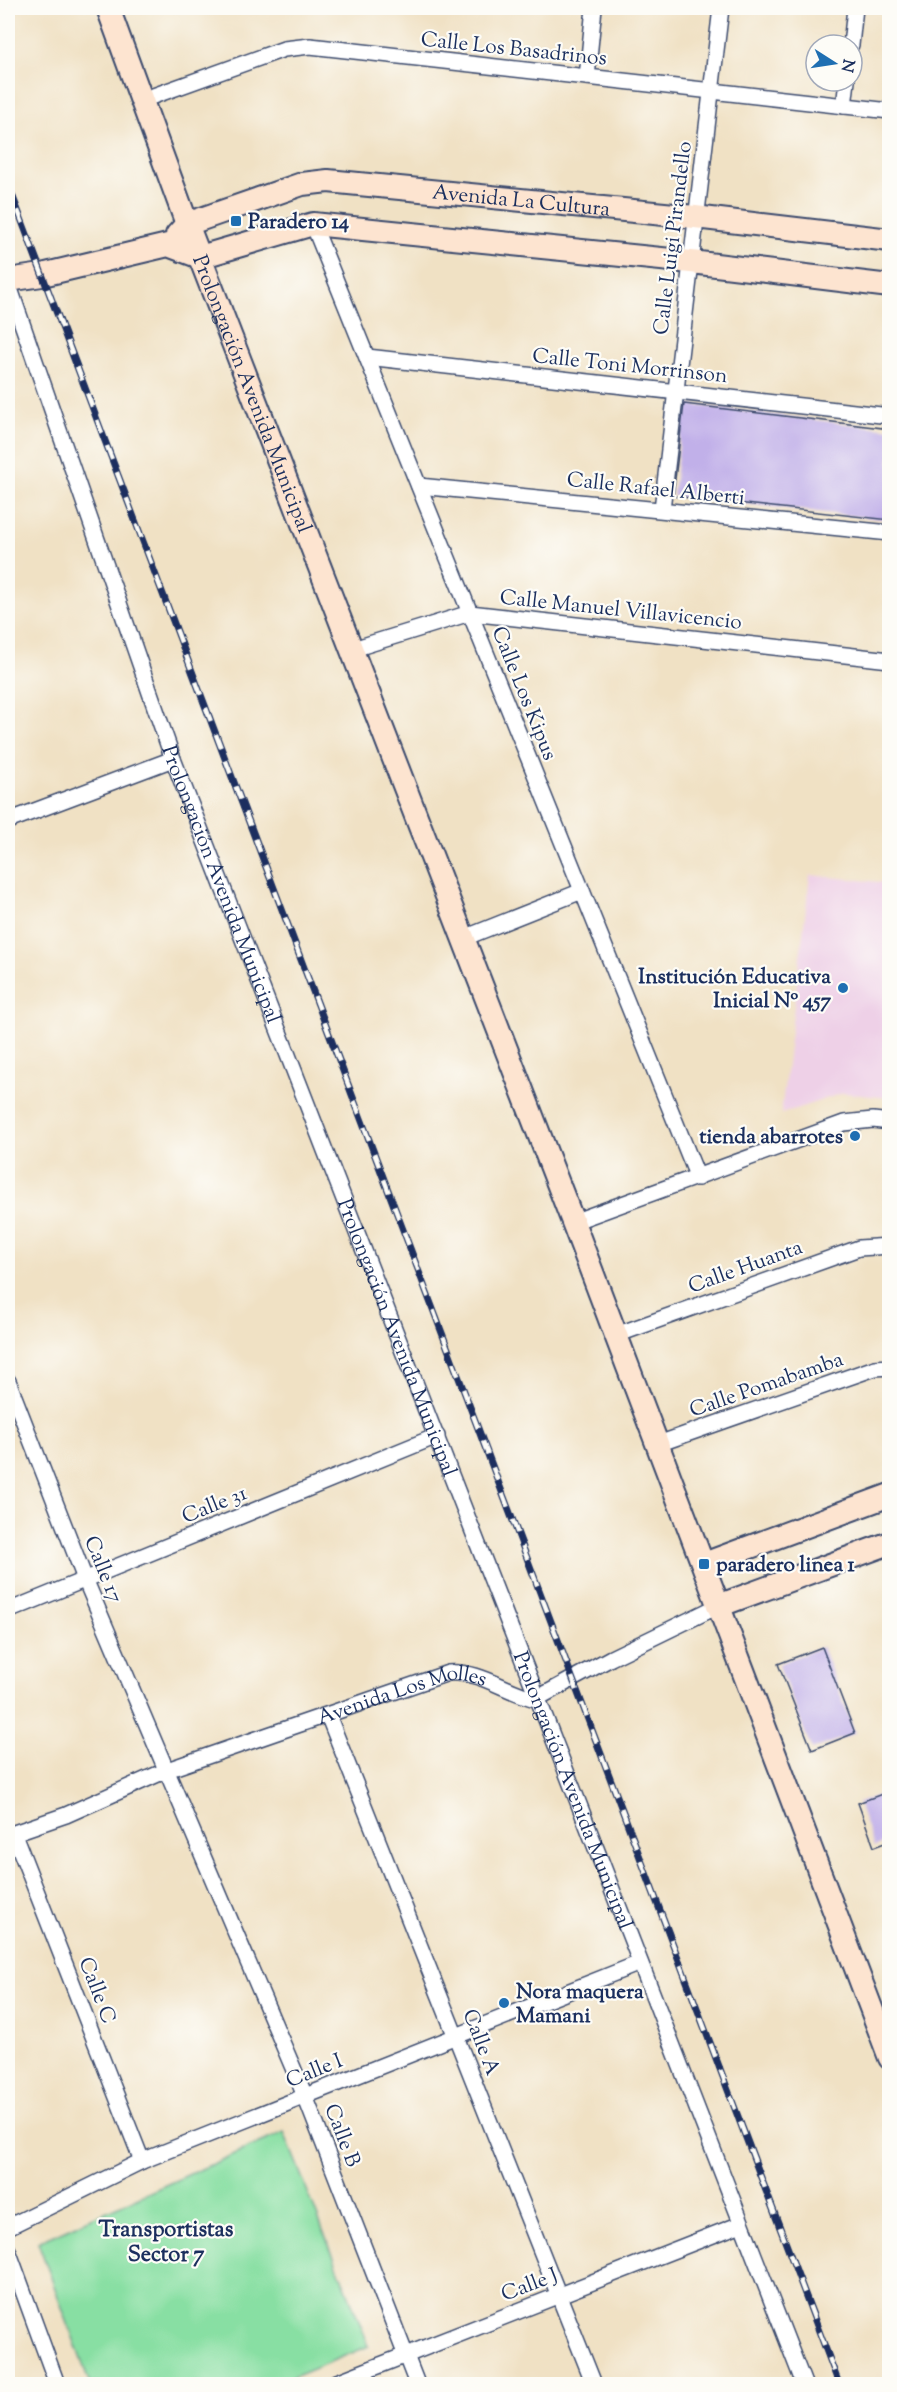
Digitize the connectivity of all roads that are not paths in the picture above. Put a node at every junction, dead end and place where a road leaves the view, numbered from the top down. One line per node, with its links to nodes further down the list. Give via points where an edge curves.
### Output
1 (108, 8): 9 (main road, Prolongación Avenida Municipal)
2 (594, 8): 6 (street)
3 (721, 8): 7 (street, Calle Luigi Pirandello)
4 (855, 8): 5 (street)
5 (852, 33)
6 (587, 76): 7 (street, Calle Los Basadrinos); 9 (street, Calle Los Basadrinos, via 310,46 284,49)
7 (711, 90): 10 (street, Calle Los Basadrinos); 12 (street, Calle Luigi Pirandello)
8 (845, 93): 10 (street)
9 (142, 100): 13 (main road, Prolongación Avenida Municipal)
10 (844, 106): 11 (street, Calle Los Basadrinos)
11 (890, 111)
12 (695, 217): 13 (main road, Avenida La Cultura, via 328,181 302,184); 15 (main road, Avenida La Cultura); 18 (street, Calle Luigi Pirandello)
13 (187, 224): 16 (main road, Avenida La Cultura); 17 (main road, Prolongación Avenida Municipal)
14 (313, 224): 17 (main road, Avenida La Cultura); 18 (main road, Avenida La Cultura); 21 (street, Calle Los Kipus)
15 (890, 240)
16 (168, 245): 17 (main road); 19 (main road)
17 (200, 257): 28 (main road, Prolongación Avenida Municipal)
18 (691, 262): 20 (main road, Avenida La Cultura); 22 (street, Calle Luigi Pirandello)
19 (8, 281): 30 (street, Prolongación Avenida Municipal)
20 (890, 286)
21 (367, 357): 22 (street, Calle Toni Morrinson); 24 (street, Calle Los Kipus)
22 (676, 391): 23 (street, Calle Toni Morrinson); 25 (street, Calle Luigi Pirandello)
23 (890, 416)
24 (419, 486): 25 (street, Calle Rafael Alberti); 27 (street, Calle Los Kipus)
25 (662, 509): 26 (street, Calle Rafael Alberti)
26 (890, 533)
27 (470, 613): 28 (street, Calle Manuel Villavicencio); 29 (street, Calle Manuel Villavicencio); 32 (street, Calle Los Kipus)
28 (353, 648): 33 (main road, Prolongación Avenida Municipal)
29 (890, 660)
30 (173, 759): 31 (street); 41 (street, Prolongación Avenida Municipal)
31 (8, 821)
32 (582, 891): 33 (street); 35 (street, Calle Los Kipus)
33 (464, 938): 36 (main road, Prolongación Avenida Municipal)
34 (890, 1122): 35 (street, via 844,1123)
35 (698, 1178): 36 (street)
36 (573, 1222): 38 (main road, Prolongación Avenida Municipal)
37 (890, 1246): 38 (street, Calle Huanta, via 859,1248)
38 (616, 1335): 42 (main road, Prolongación Avenida Municipal)
39 (890, 1367): 42 (street, Calle Pomabamba, via 875,1368)
40 (8, 1381): 46 (street, Calle 17)
41 (437, 1436): 46 (street, Calle 31); 49 (street, Prolongación Avenida Municipal)
42 (657, 1444): 45 (main road, Prolongación Avenida Municipal)
43 (890, 1495): 45 (main road)
44 (890, 1543): 47 (main road)
45 (704, 1564): 47 (main road, Prolongación Avenida Municipal)
46 (85, 1579): 48 (street, Calle 31); 51 (street, Calle 17)
47 (718, 1606): 49 (street); 55 (main road, Prolongación Avenida Municipal)
48 (8, 1611)
49 (536, 1699): 50 (street, Avenida Los Molles, via 517,1695 464,1671 448,1673); 53 (street, Prolongación Avenida Municipal)
50 (328, 1715): 51 (street, Avenida Los Molles); 54 (street, Calle A)
51 (167, 1770): 52 (street, Avenida Los Molles); 56 (street, Calle B)
52 (11, 1835): 57 (street, Calle C)
53 (640, 1963): 54 (street, Calle I); 58 (street, Prolongación Avenida Municipal)
54 (457, 2035): 56 (street, Calle I); 61 (street, Calle A)
55 (890, 2058)
56 (305, 2096): 57 (street, Calle I); 62 (street, Calle B)
57 (142, 2161): 59 (street, Calle I)
58 (741, 2224): 61 (street, Calle J); 67 (street, Prolongación Avenida Municipal)
59 (8, 2227)
60 (8, 2250): 63 (street)
61 (558, 2296): 62 (street, Calle J); 66 (street, Calle A)
62 (406, 2355): 64 (street, Calle J); 65 (street, Calle B)
63 (57, 2385)
64 (332, 2385)
65 (417, 2385)
66 (594, 2385)
67 (804, 2385)

